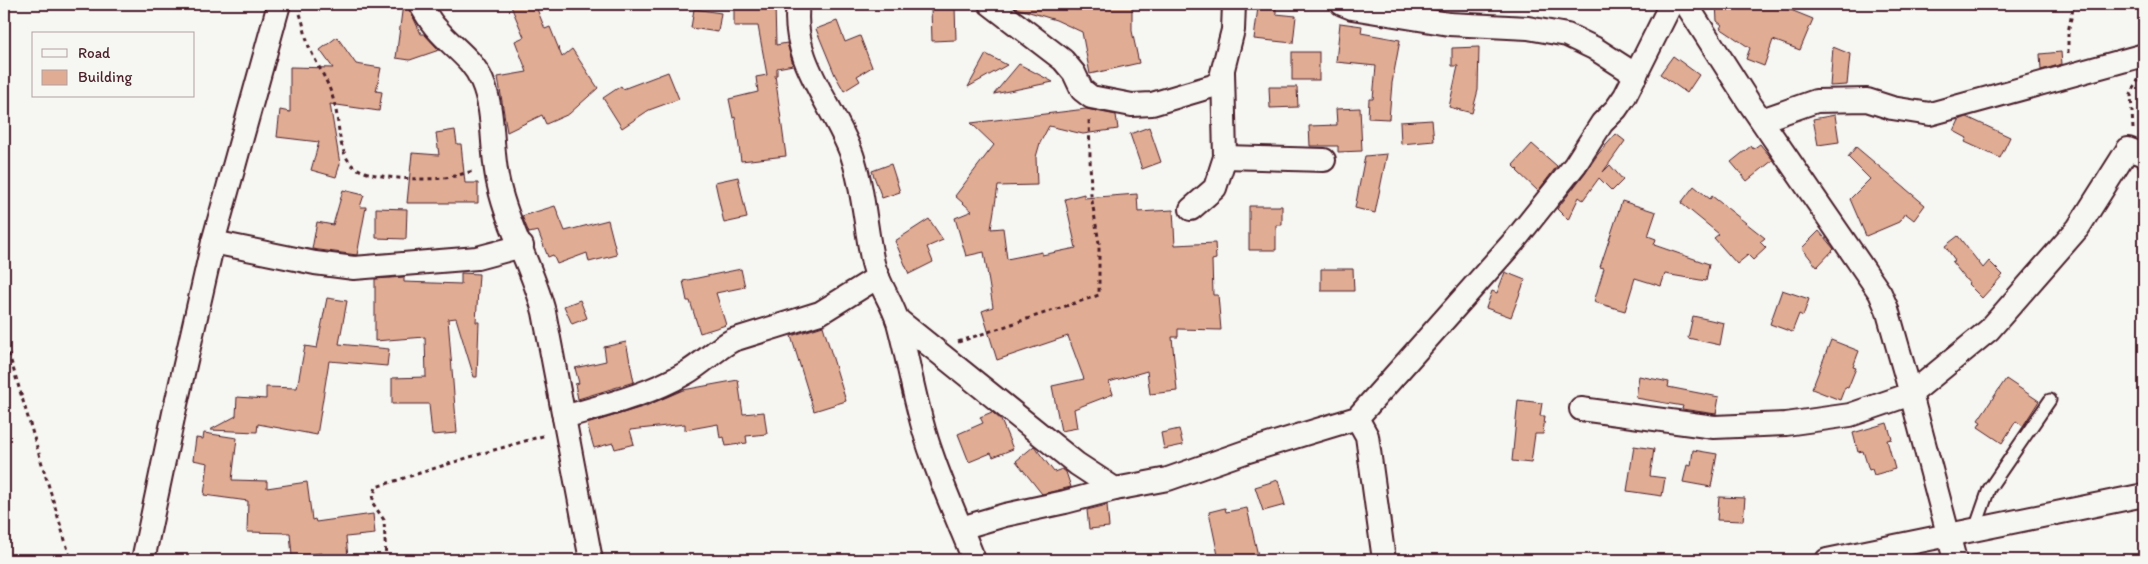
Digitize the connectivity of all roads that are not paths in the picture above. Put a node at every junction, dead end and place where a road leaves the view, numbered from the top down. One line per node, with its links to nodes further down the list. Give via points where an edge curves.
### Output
1 (420, 4): 18 (street, via 436,29 464,54 482,81 487,96 494,166 506,210)
2 (798, 4): 19 (street, via 798,32 813,82 839,126 860,184)
3 (990, 4): 10 (street, via 1063,60 1091,98 1132,105 1152,104 1213,86 1220,81)
4 (1234, 4): 10 (street, via 1233,30)
5 (1342, 4): 11 (street, via 1449,24 1528,28 1567,35)
6 (1671, 4): 11 (street)
7 (1686, 4): 12 (street)
8 (288, 7): 17 (street)
9 (2143, 65): 12 (street, via 2067,76 1930,114 1867,100 1816,101)
10 (1223, 72): 14 (street)
11 (1636, 75): 24 (street, via 1616,109 1602,122 1575,165 1515,240)
12 (1762, 120): 21 (street, via 1880,292)
13 (2136, 152): 21 (street, via 2078,228 1989,330)
14 (1225, 158): 15 (street); 16 (street, via 1215,188)
15 (1324, 160)
16 (1192, 209)
17 (213, 242): 18 (street, via 354,268 477,258); 31 (street)
18 (522, 246): 25 (street, via 540,295)
19 (878, 277): 20 (street); 25 (street, via 820,313 733,340 676,378)
20 (897, 320): 26 (street, via 1077,464); 28 (street, via 931,454)
21 (1911, 394): 23 (street, via 1850,415 1777,424 1714,427); 30 (street)
22 (2050, 400): 29 (lane, via 1989,489)
23 (1581, 409)
24 (1357, 418): 26 (street, via 1168,479); 34 (street, via 1367,436)
25 (565, 423): 32 (street)
26 (1115, 489): 28 (street)
27 (2144, 495): 29 (street)
28 (961, 528): 33 (street)
29 (1975, 529): 30 (street)
30 (1948, 534): 35 (street); 36 (street)
31 (143, 560)
32 (590, 560)
33 (974, 560)
34 (1384, 560)
35 (1827, 560)
36 (1955, 560)

